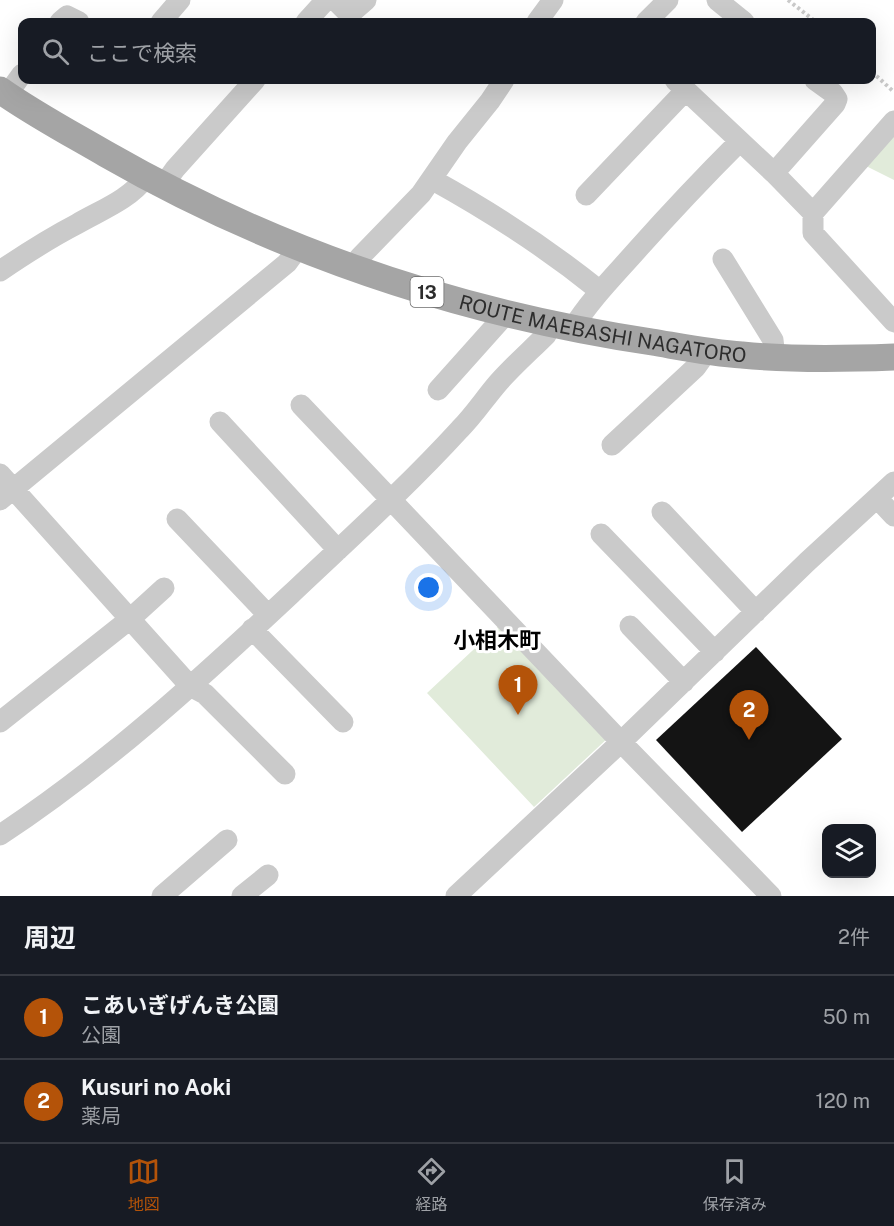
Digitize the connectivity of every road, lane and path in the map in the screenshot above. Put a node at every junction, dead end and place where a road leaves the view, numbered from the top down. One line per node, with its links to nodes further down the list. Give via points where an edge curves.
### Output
1 (326, 0): 8 (street)
2 (335, 0): 3 (street, via 348,13)
3 (366, 0)
4 (553, 0): 9 (street)
5 (668, 0): 10 (street)
6 (717, 0): 11 (street)
7 (788, 0): 12 (path)
8 (310, 18)
9 (540, 18)
10 (650, 18)
11 (739, 18)
12 (811, 18)
13 (876, 76): 19 (path)
14 (247, 84): 24 (street)
15 (501, 84): 23 (street)
16 (821, 84): 22 (street, via 833,93 835,104)
17 (681, 85): 21 (street); 25 (street)
18 (10, 86): 24 (main road, ROUTE MAEBASHI NAGATORO / 13, via 30,111)
19 (894, 92)
20 (894, 121): 26 (street)
21 (740, 142): 22 (street); 31 (street, via 697,183)
22 (774, 173): 26 (street)
23 (432, 180): 29 (street); 31 (street, via 567,265)
24 (155, 181): 27 (main road, ROUTE MAEBASHI NAGATORO / 13, via 229,219); 30 (street)
25 (586, 195)
26 (813, 213): 33 (street, via 813,233)
27 (298, 248): 29 (main road, ROUTE MAEBASHI NAGATORO / 13); 43 (street, via 287,263)
28 (723, 259): 36 (street, via 774,340)
29 (354, 267): 32 (main road, ROUTE MAEBASHI NAGATORO / 13)
30 (0, 271)
31 (600, 291): 34 (street, via 583,311)
32 (506, 314): 34 (main road, ROUTE MAEBASHI NAGATORO / 13); 38 (street)
33 (894, 322)
34 (561, 327): 35 (main road, ROUTE MAEBASHI NAGATORO / 13); 44 (street, via 546,335 498,383 461,428)
35 (703, 350): 36 (main road, ROUTE MAEBASHI NAGATORO / 13); 41 (street, via 696,368)
36 (775, 357): 37 (main road, ROUTE MAEBASHI NAGATORO / 13)
37 (894, 357)
38 (438, 390)
39 (301, 405): 44 (street)
40 (220, 422): 50 (street)
41 (612, 445)
42 (894, 482): 45 (street)
43 (5, 488): 54 (street)
44 (391, 499): 50 (street); 62 (street)
45 (878, 499): 47 (street); 52 (street)
46 (662, 512): 52 (street)
47 (894, 516)
48 (177, 519): 53 (street)
49 (601, 534): 57 (street)
50 (338, 550): 53 (street)
51 (164, 588): 54 (street)
52 (756, 612): 57 (street)
53 (268, 615): 56 (street)
54 (130, 619): 59 (street); 60 (street)
55 (630, 626): 58 (street)
56 (252, 630): 59 (street); 61 (street)
57 (715, 652): 58 (street)
58 (684, 682): 62 (street)
59 (190, 686): 63 (street, via 206,694); 64 (street, via 61,791)
60 (0, 722)
61 (343, 722)
62 (621, 742): 69 (street); 70 (street)
63 (285, 774)
64 (0, 835)
65 (227, 840): 67 (street)
66 (268, 875): 68 (street)
67 (162, 896)
68 (242, 896)
69 (456, 896)
70 (771, 896)

